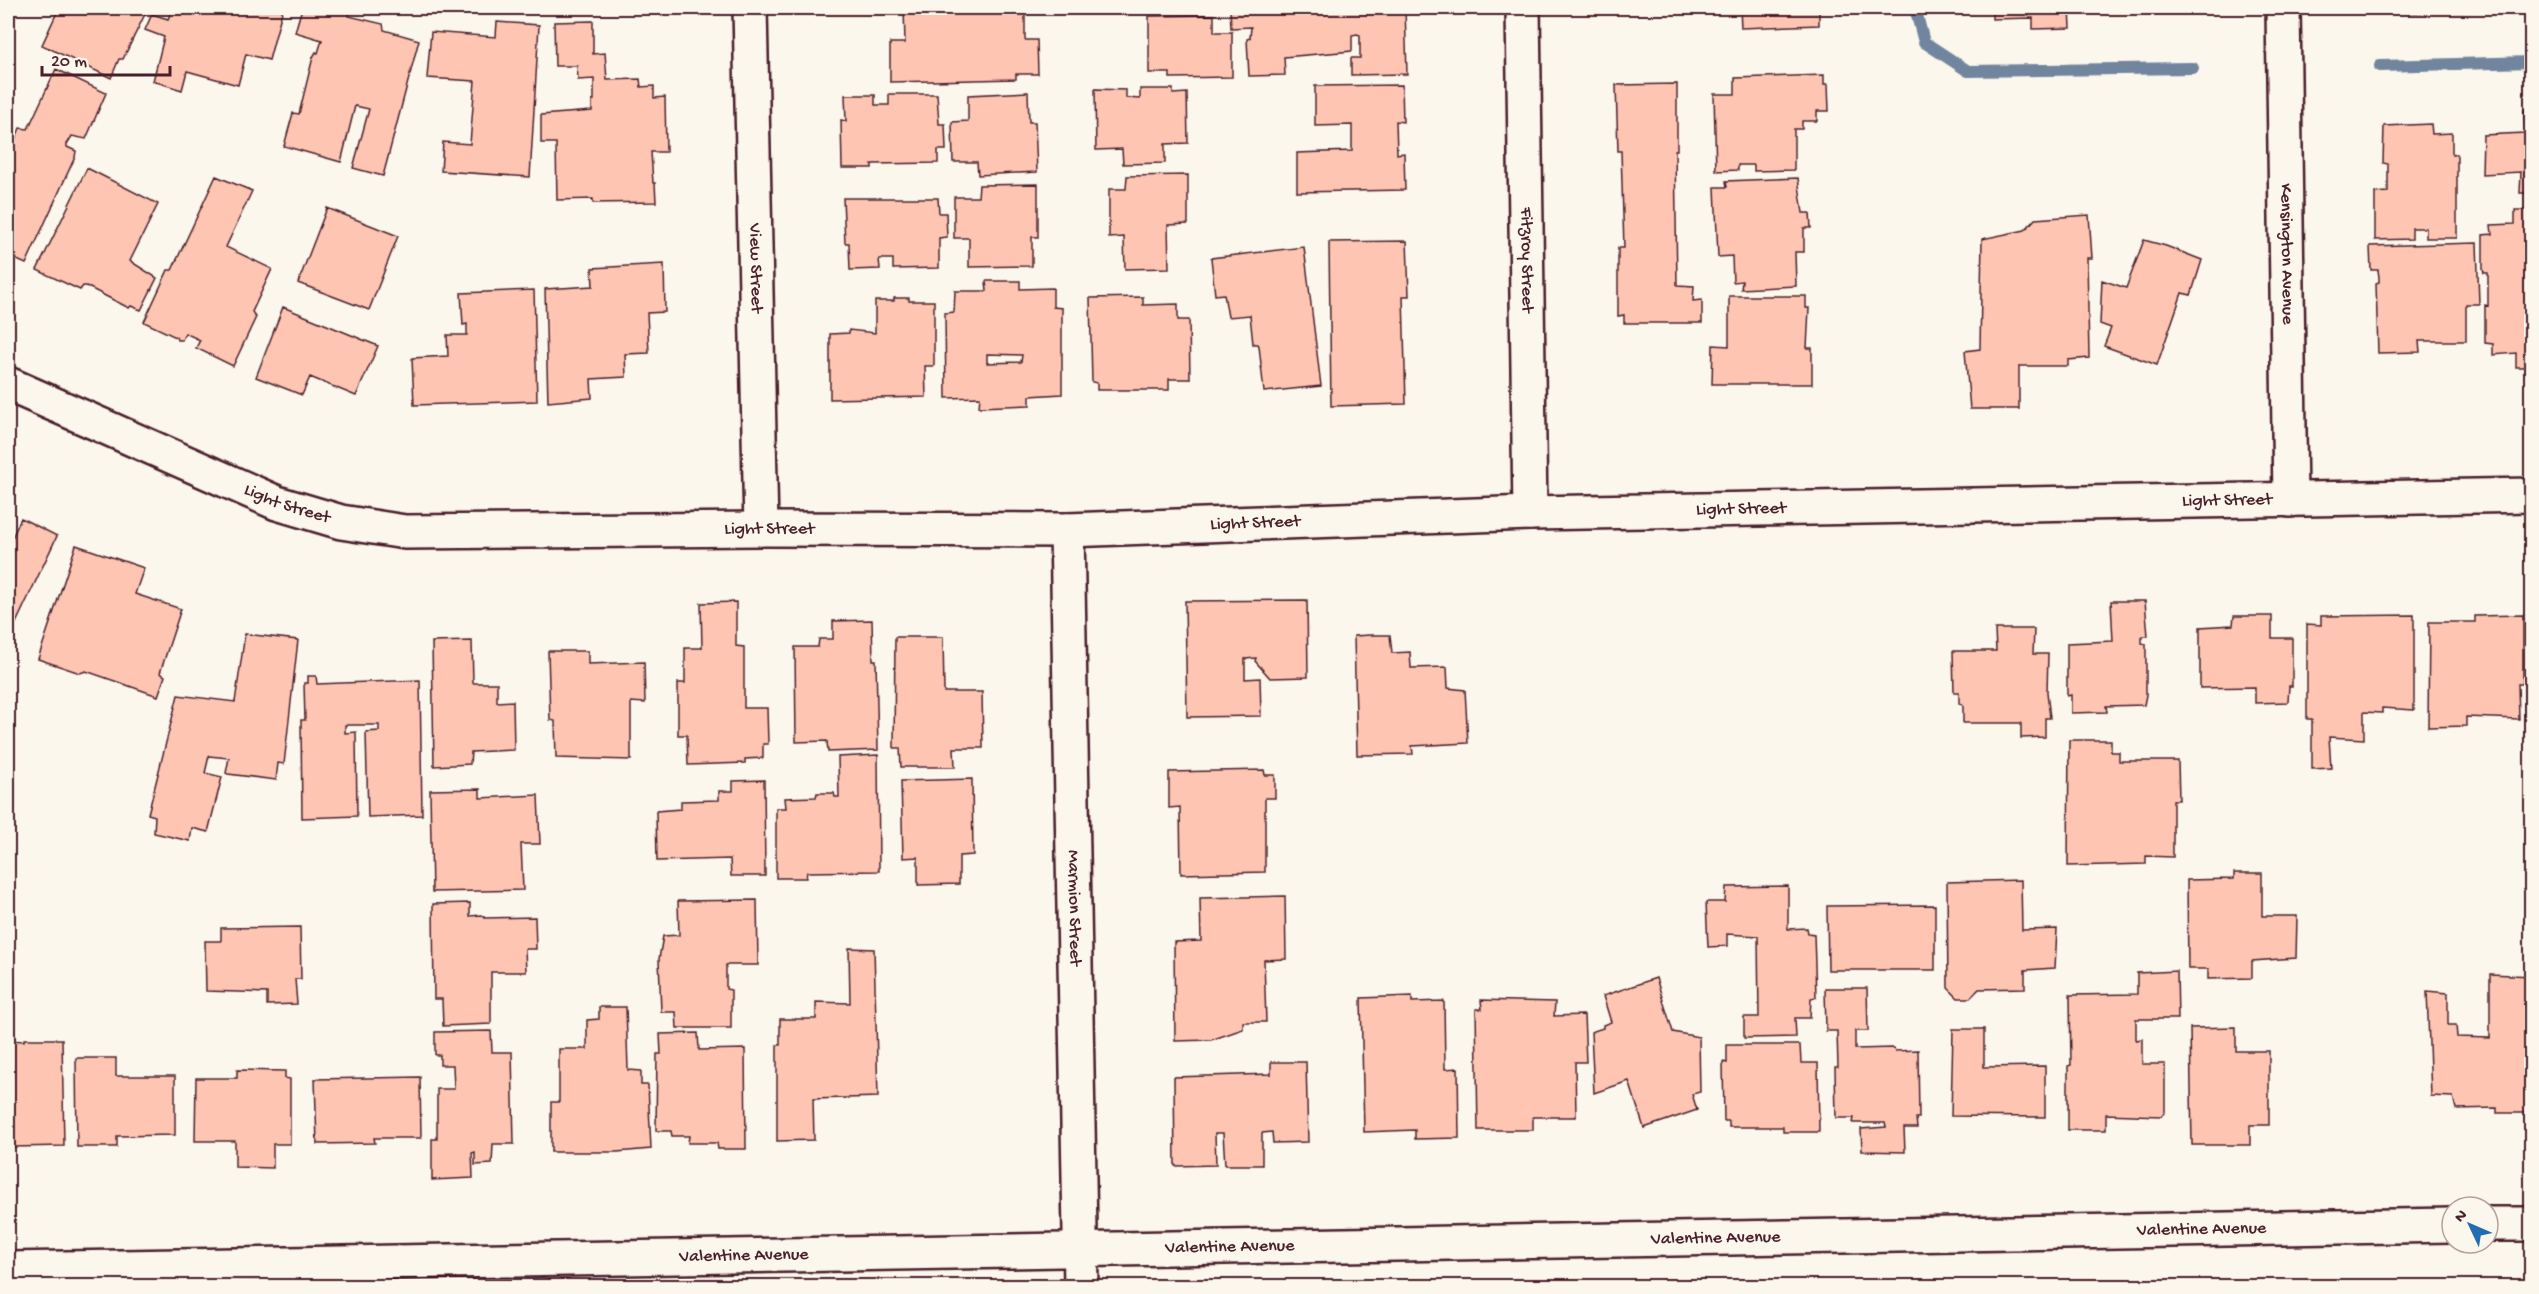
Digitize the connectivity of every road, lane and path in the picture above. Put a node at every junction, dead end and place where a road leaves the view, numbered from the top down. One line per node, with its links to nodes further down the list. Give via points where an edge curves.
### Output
1 (750, 8): 8 (street, View Street)
2 (1523, 8): 7 (street, Fitzroy Street)
3 (2283, 8): 6 (street, Kensington Avenue)
4 (8, 384): 8 (street, Light Street, via 277,503 341,522 405,532)
5 (2532, 495): 6 (street, Light Street)
6 (2289, 500): 7 (street, Light Street)
7 (1530, 513): 9 (street, Light Street)
8 (760, 529): 9 (street, Light Street)
9 (1067, 530): 13 (street, Marmion Street)
10 (2500, 1224): 11 (street)
11 (2532, 1224)
12 (2440, 1225): 13 (street, Valentine Avenue)
13 (1080, 1251): 14 (street, Valentine Avenue); 15 (street, Marmion Street)
14 (8, 1269)
15 (1081, 1287)

